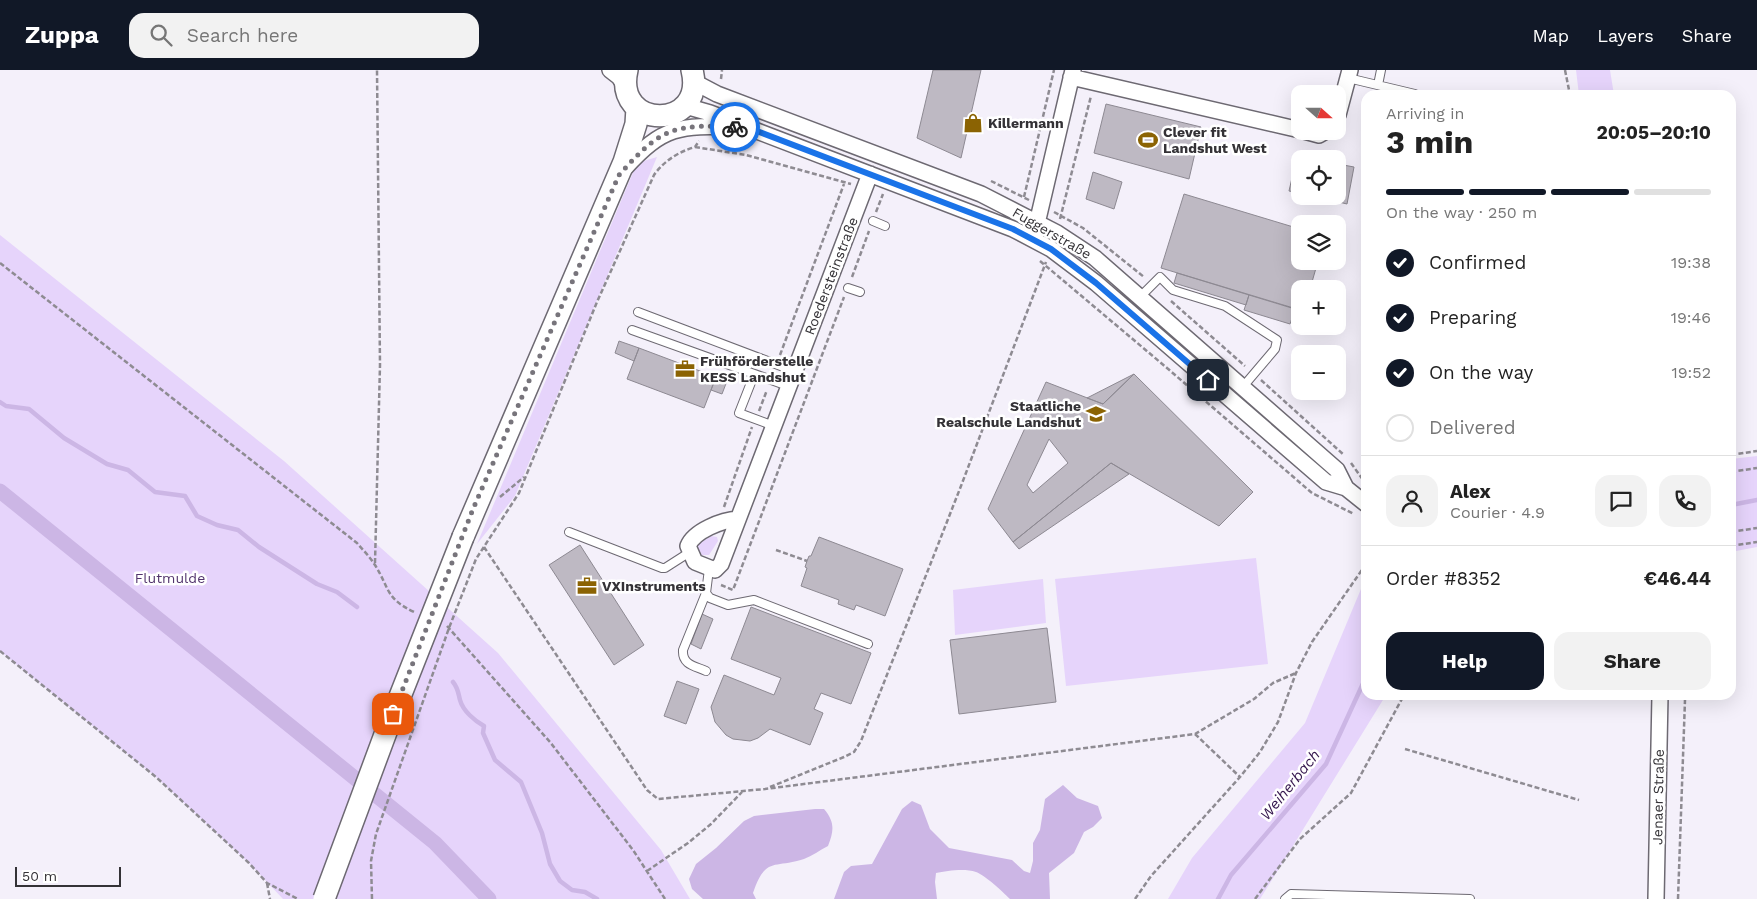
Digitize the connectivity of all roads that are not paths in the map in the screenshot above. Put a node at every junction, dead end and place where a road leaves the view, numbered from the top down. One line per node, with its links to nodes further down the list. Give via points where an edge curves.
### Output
1 (610, 70): 6 (street)
2 (1381, 70): 7 (lane)
3 (693, 74): 10 (main road, via 692,94); 17 (street, Fuggerstraße, via 698,84 717,94 981,194)
4 (1072, 74): 13 (street, via 1094,83); 17 (street)
5 (1349, 74): 7 (lane)
6 (626, 78): 9 (main road, via 631,101)
7 (1378, 85): 8 (lane)
8 (1399, 90)
9 (637, 108): 11 (main road); 14 (main road, via 636,124)
10 (683, 108): 11 (main road); 12 (street, Fuggerstraße, via 710,113)
11 (660, 117): 14 (main road, via 644,133)
12 (749, 128): 14 (street, via 704,126 674,130 643,148); 15 (street, Fuggerstraße)
13 (1291, 128)
14 (622, 169): 41 (main road, bridge, via 473,509)
15 (868, 180): 19 (street, Fuggerstraße, via 1013,229); 25 (street, Roedersteinstraße)
16 (873, 221): 18 (lane)
17 (1037, 222): 19 (street); 22 (street, Fuggerstraße, via 1095,258)
18 (885, 226)
19 (1033, 240): 29 (street, Fuggerstraße, via 1051,249 1096,283)
20 (848, 288): 21 (lane)
21 (860, 292)
22 (1140, 297): 28 (street, Fuggerstraße); 28 (lane, via 1160,277 1173,290 1225,306 1277,340 1275,350)
23 (638, 312): 25 (lane)
24 (632, 330): 26 (lane)
25 (794, 371): 27 (street, Roedersteinstraße)
26 (754, 375): 27 (lane); 30 (lane, via 739,413)
27 (788, 386): 30 (street, Roedersteinstraße)
28 (1243, 388): 29 (lane); 31 (street, Fuggerstraße, via 1337,470)
29 (1232, 400): 31 (street, Fuggerstraße, via 1326,482)
30 (774, 426): 33 (street, Roedersteinstraße)
31 (1346, 488): 32 (street, Fuggerstraße)
32 (1361, 507)
33 (738, 519): 35 (street, via 699,532 691,539); 36 (street, Roedersteinstraße, via 721,564 715,570)
34 (570, 532): 35 (lane, via 662,568)
35 (690, 552): 36 (street, via 695,562)
36 (709, 570): 37 (lane)
37 (706, 592): 38 (lane, via 710,598 728,605 754,600); 39 (lane, via 682,657)
38 (868, 644)
39 (706, 671)
40 (1660, 700): 44 (street, Jenaer Straße)
41 (324, 899)
42 (1284, 899): 43 (lane, via 1291,894)
43 (1470, 899)
44 (1656, 899)

